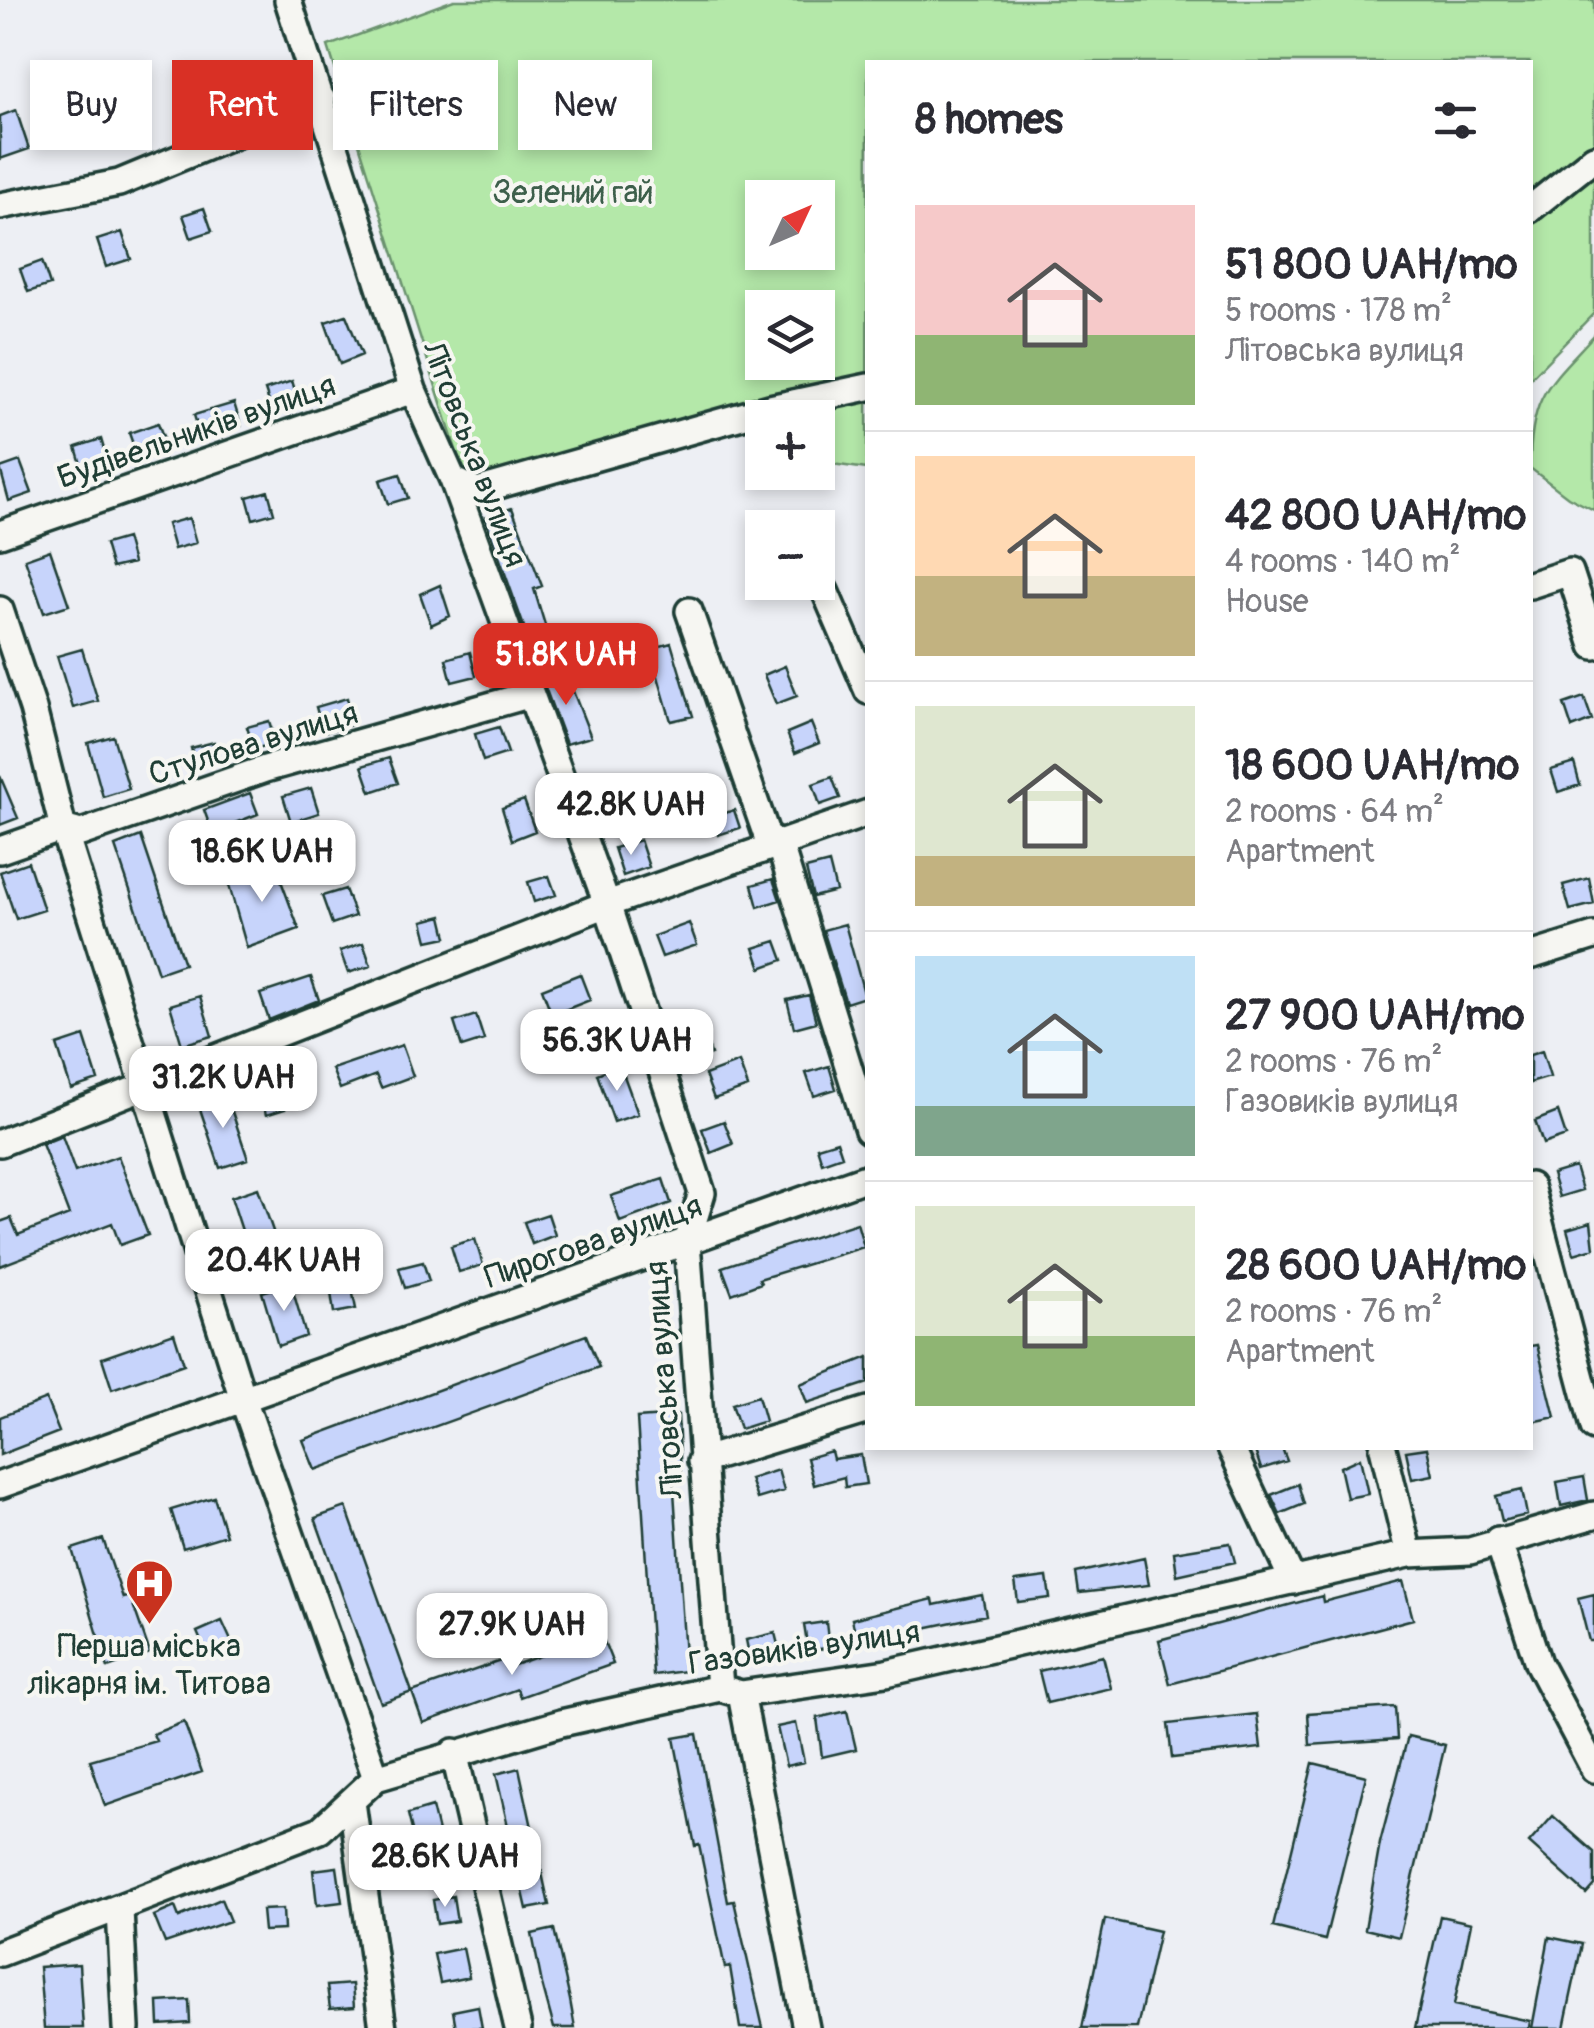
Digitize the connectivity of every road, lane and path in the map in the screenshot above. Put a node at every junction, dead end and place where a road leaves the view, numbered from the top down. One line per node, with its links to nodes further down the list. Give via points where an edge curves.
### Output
1 (288, 0): 2 (street, Літовська вулиця)
2 (322, 99): 4 (street, via 119,183); 7 (street, Літовська вулиця)
3 (1594, 158): 5 (street)
4 (0, 206)
5 (1533, 208)
6 (865, 387): 8 (street, via 478,490)
7 (413, 390): 8 (street, Літовська вулиця); 9 (street, Будівельників вулиця)
8 (453, 480): 16 (street, Літовська вулиця)
9 (0, 534)
10 (1533, 584): 14 (street, via 1570,572)
11 (830, 600): 15 (street)
12 (0, 610): 18 (street)
13 (689, 611): 19 (street, via 768,838)
14 (1594, 646)
15 (865, 684)
16 (528, 695): 18 (street, Стулова вулиця, via 265,769 81,833); 21 (street, Літовська вулиця)
17 (865, 814): 19 (street)
18 (63, 828): 20 (street, Стулова вулиця); 24 (street)
19 (779, 843): 21 (street); 25 (street)
20 (0, 850)
21 (607, 904): 24 (street); 29 (street, Літовська вулиця, via 702,1194)
22 (1594, 936): 23 (street)
23 (1533, 955)
24 (148, 1088): 26 (street); 30 (street)
25 (865, 1120)
26 (0, 1143)
27 (865, 1178): 29 (street, Пирогова вулиця)
28 (1533, 1197): 32 (street)
29 (687, 1242): 30 (street, Пирогова вулиця); 35 (street, Літовська вулиця)
30 (243, 1399): 36 (street, Пирогова вулиця); 44 (street)
31 (865, 1411): 35 (street)
32 (1594, 1427)
33 (1232, 1450): 40 (street)
34 (1383, 1450): 39 (street)
35 (701, 1461): 41 (street, Літовська вулиця)
36 (0, 1485)
37 (1594, 1515): 38 (street, Газовиків вулиця)
38 (1498, 1540): 39 (street, Газовиків вулиця, via 1470,1551); 43 (street, via 1538,1663)
39 (1409, 1554): 40 (street, Газовиків вулиця)
40 (1294, 1581): 41 (street, Газовиків вулиця, via 886,1673)
41 (730, 1691): 42 (street, Газовиків вулиця, via 560,1723); 51 (street, Літовська вулиця)
42 (454, 1752): 44 (street, Газовиків вулиця); 50 (street)
43 (1594, 1769)
44 (376, 1778): 45 (street, Газовиків вулиця)
45 (352, 1802): 46 (street, Газовиків вулиця, via 320,1830); 49 (street)
46 (120, 1910): 47 (street, Газовиків вулиця); 48 (street)
47 (0, 1953)
48 (126, 2028)
49 (384, 2028)
50 (518, 2028)
51 (806, 2028)

